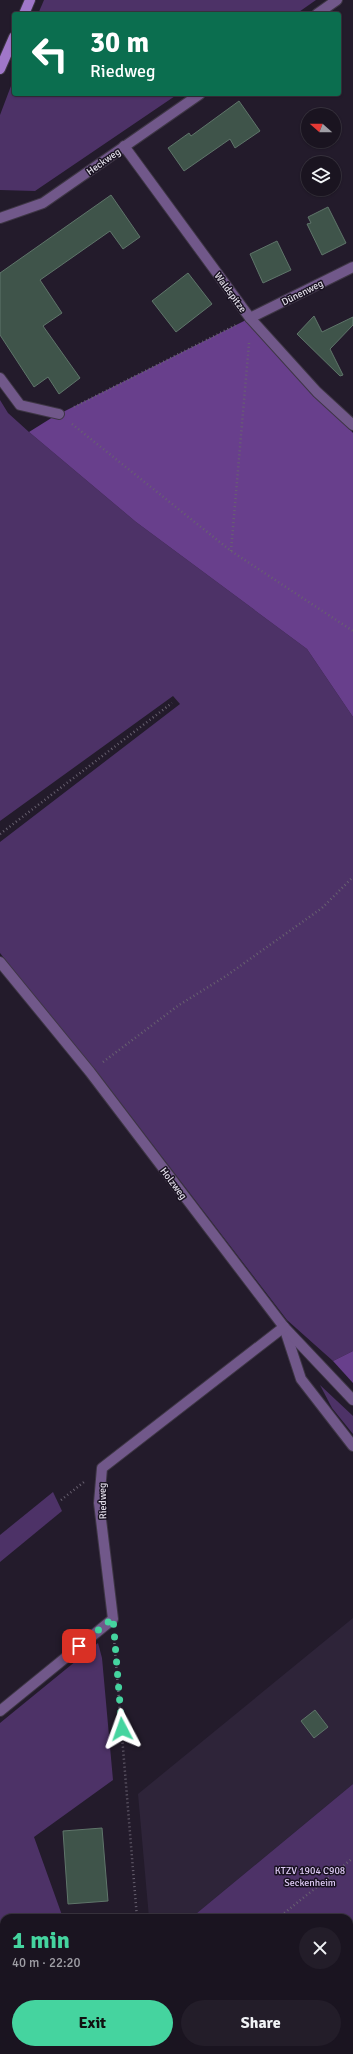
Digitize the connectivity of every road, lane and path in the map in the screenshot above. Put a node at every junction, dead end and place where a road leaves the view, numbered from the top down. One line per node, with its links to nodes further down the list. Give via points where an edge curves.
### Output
1 (30, 0): 3 (main road)
2 (337, 0): 4 (street)
3 (25, 12)
4 (320, 12)
5 (12, 42): 6 (main road)
6 (0, 69)
7 (197, 96): 8 (street, Heckweg)
8 (124, 146): 9 (street, Heckweg, via 43,202); 11 (street, Waldspitze)
9 (0, 218)
10 (353, 267): 11 (street, Dünenweg)
11 (250, 318): 13 (path); 14 (street, Waldspitze, via 317,392); 15 (path)
12 (0, 378): 13 (street, via 20,405)
13 (59, 414): 15 (path)
14 (353, 425)
15 (230, 551): 16 (path)
16 (353, 631)
17 (172, 703): 18 (path)
18 (0, 834)
19 (353, 877): 21 (path, via 322,908 226,976 179,1005)
20 (0, 962): 21 (street, Holzweg)
21 (90, 1072): 22 (street, Holzweg)
22 (284, 1327): 23 (street, Holzweg); 24 (street, via 301,1379); 25 (street, Riedweg)
23 (353, 1400)
24 (353, 1446)
25 (102, 1468): 26 (path); 27 (street, Riedweg, via 100,1503)
26 (62, 1500)
27 (113, 1618): 28 (street); 30 (path)
28 (0, 1711)
29 (353, 1858): 31 (path)
30 (137, 1914)
31 (283, 1914)

